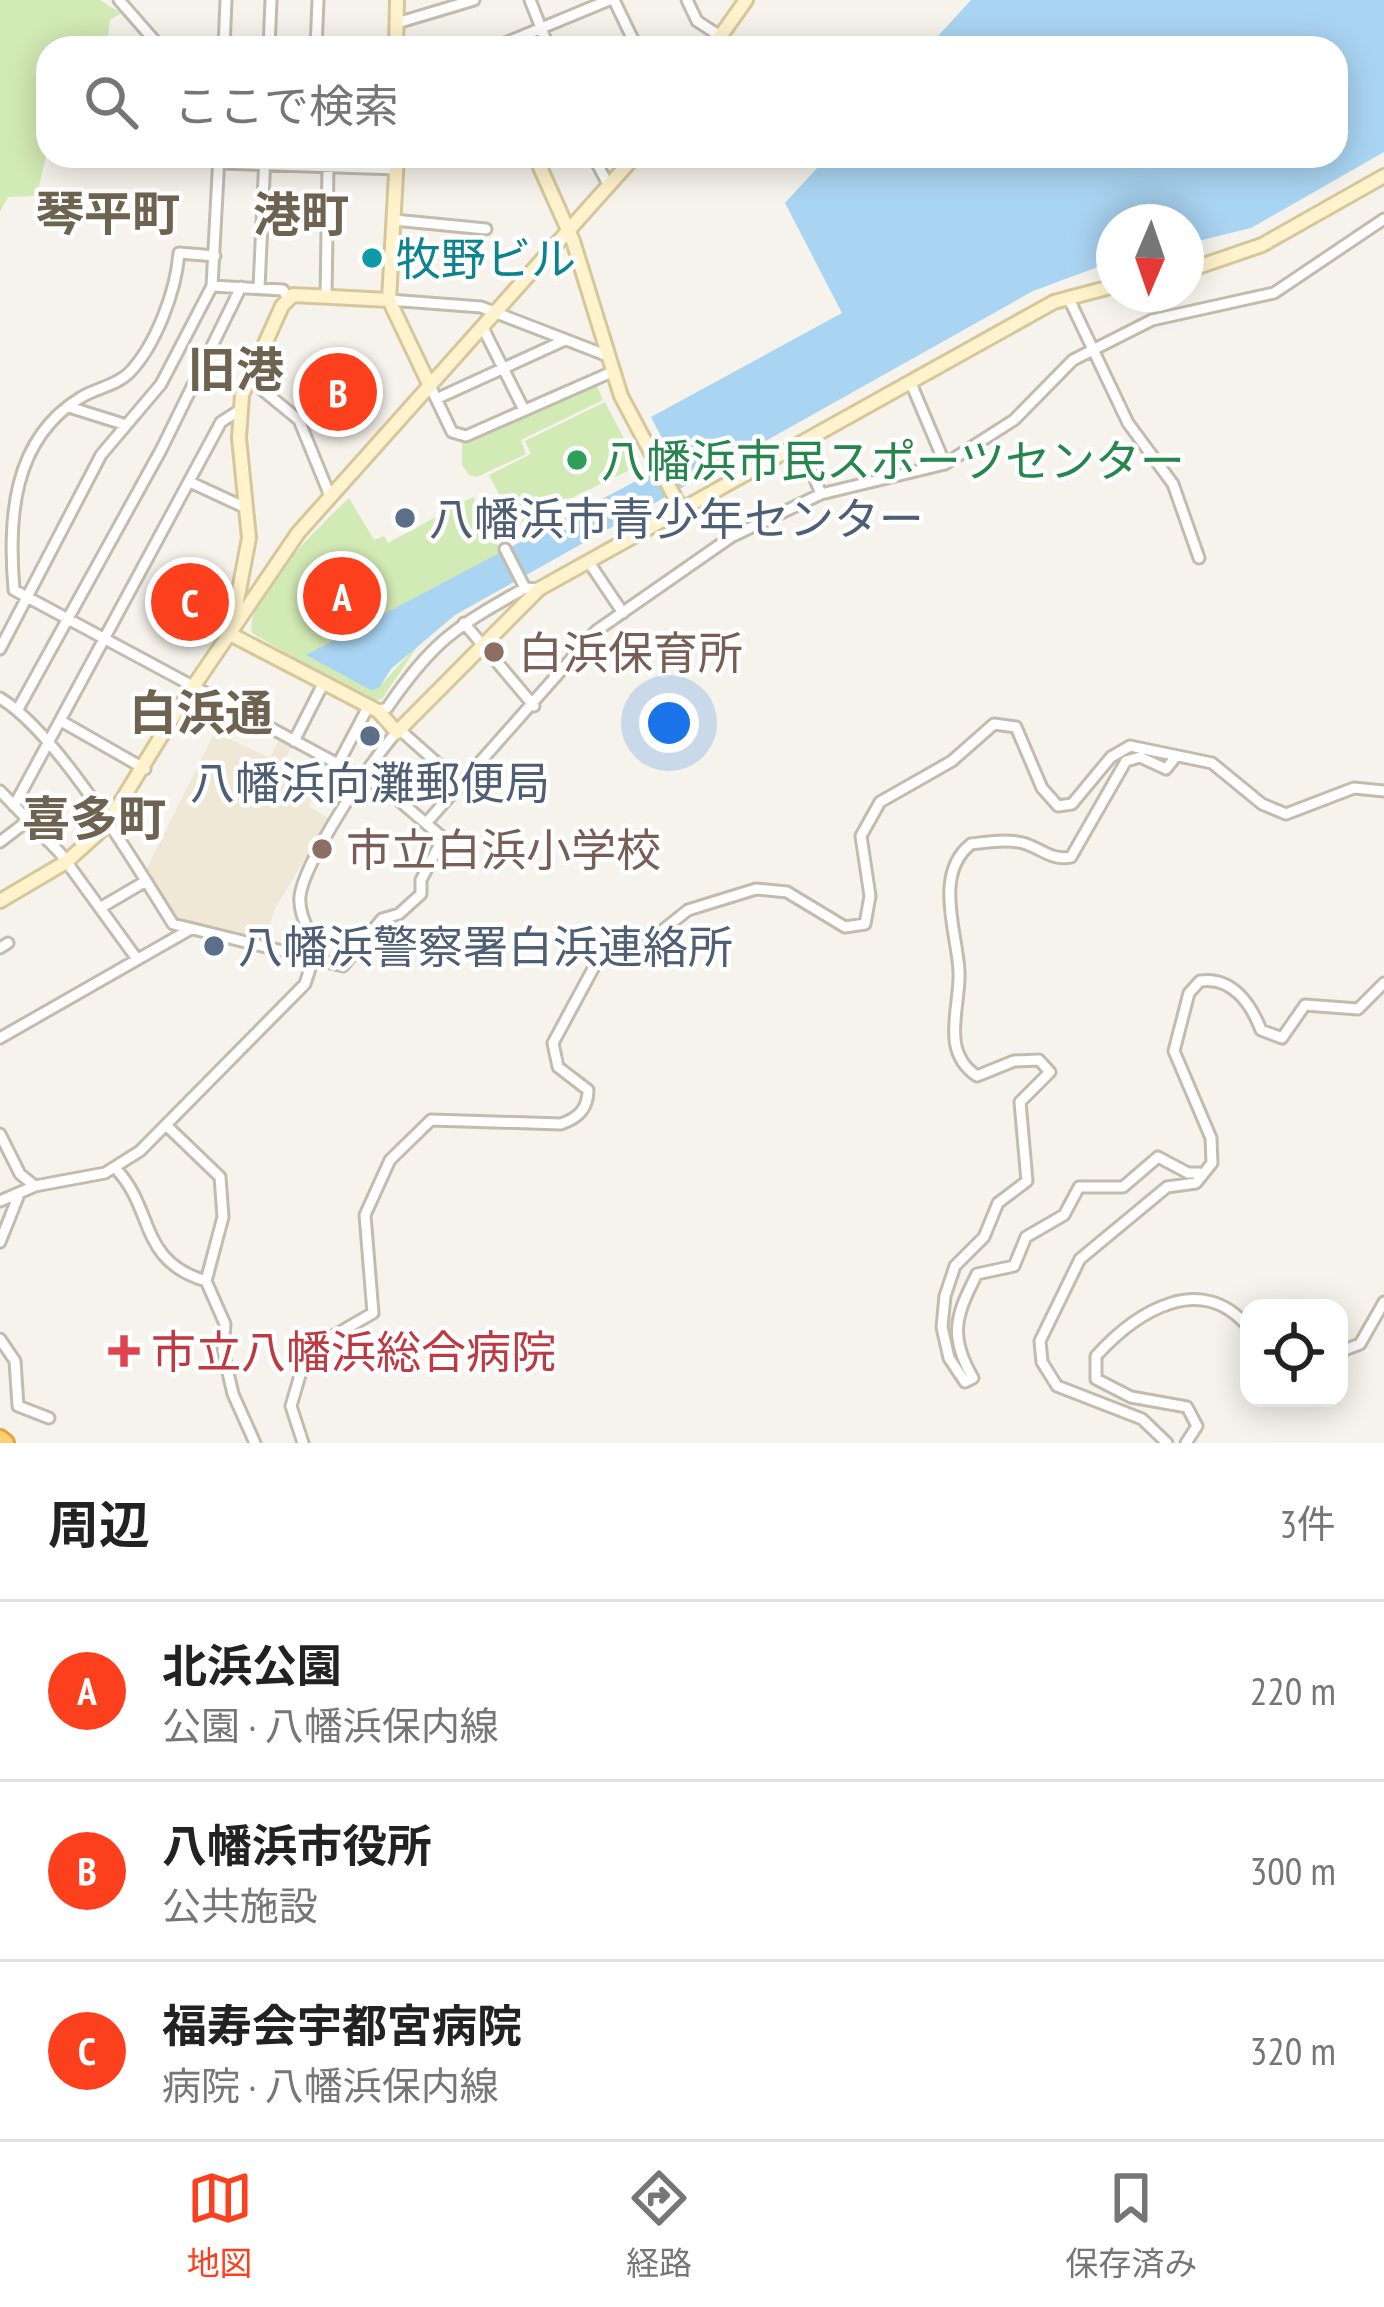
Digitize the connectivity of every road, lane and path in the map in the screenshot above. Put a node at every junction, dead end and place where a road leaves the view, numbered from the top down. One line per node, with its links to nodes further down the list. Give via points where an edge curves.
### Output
1 (119, 0): 13 (street)
2 (226, 0): 14 (street)
3 (271, 0): 15 (street)
4 (318, 0): 16 (street)
5 (397, 0): 11 (street)
6 (474, 0): 11 (street)
7 (530, 0): 12 (street)
8 (611, 0): 12 (street); 20 (street)
9 (687, 0): 21 (street)
10 (746, 0): 22 (street)
11 (397, 23): 17 (street)
12 (541, 27): 18 (street); 19 (street)
13 (150, 36)
14 (224, 36)
15 (270, 36)
16 (316, 36)
17 (396, 36)
18 (520, 36)
19 (544, 36)
20 (630, 36)
21 (711, 36)
22 (720, 36)
23 (219, 168): 36 (street)
24 (265, 168): 40 (street)
25 (328, 168): 42 (street)
26 (397, 168): 33 (street)
27 (540, 168): 35 (street)
28 (599, 168): 31 (street)
29 (625, 168): 31 (street)
30 (1384, 176): 37 (street, via 1262,245)
31 (609, 186): 35 (street)
32 (1384, 219): 49 (street, via 1274,292 1152,320)
33 (394, 220): 34 (street); 45 (street)
34 (486, 229)
35 (569, 233): 46 (street); 50 (street)
36 (214, 256): 38 (street); 56 (street, via 179,254 142,356 126,377)
37 (1204, 265)
38 (212, 286): 39 (street); 59 (street, via 161,385)
39 (241, 287): 40 (street); 77 (street)
40 (260, 288): 44 (street)
41 (1096, 290): 43 (street)
42 (326, 297): 44 (street); 45 (street)
43 (1068, 297): 49 (street); 54 (street)
44 (288, 298): 53 (street)
45 (389, 300): 46 (street); 55 (street)
46 (496, 313): 47 (street); 48 (street)
47 (483, 328): 51 (street); 55 (street)
48 (563, 341): 50 (street); 51 (street)
49 (1094, 349): 61 (street, via 1014,420); 70 (street, via 1128,423 1173,484)
50 (608, 356): 52 (street)
51 (504, 366): 55 (street); 58 (street)
52 (614, 371): 58 (street); 66 (street)
53 (248, 378): 57 (street); 64 (street, via 299,420)
54 (910, 382): 60 (street); 61 (street)
55 (433, 393): 58 (street, via 459,436); 64 (street)
56 (69, 407): 59 (street); 71 (street, via 18,480)
57 (240, 410): 62 (street, via 221,422); 67 (street)
58 (524, 410)
59 (123, 424): 75 (street)
60 (800, 442): 63 (street); 65 (street)
61 (945, 464): 63 (street)
62 (192, 483): 67 (street); 80 (street)
63 (821, 494): 68 (street)
64 (330, 496): 79 (street)
65 (703, 497): 66 (street); 68 (street)
66 (678, 503): 72 (street)
67 (246, 508): 79 (street, via 247,561)
68 (731, 537): 76 (street)
69 (505, 549): 73 (street)
70 (1198, 558)
71 (6, 560): 75 (street)
72 (588, 561): 73 (street); 76 (street)
73 (529, 586): 78 (street); 81 (street)
74 (0, 592): 75 (street)
75 (19, 594): 77 (street); 82 (street)
76 (623, 614): 86 (street, via 596,631)
77 (68, 620): 80 (street); 87 (street)
78 (464, 623): 81 (street); 88 (street, via 426,652 387,708)
79 (230, 634): 83 (street); 84 (street)
80 (105, 640): 84 (street); 89 (street)
81 (484, 644): 86 (street); 90 (street)
82 (0, 649)
83 (322, 684): 88 (street); 91 (street)
84 (193, 688): 91 (street); 95 (street)
85 (0, 698): 87 (street)
86 (534, 706): 97 (street)
87 (18, 709): 92 (street)
88 (372, 710): 90 (street); 94 (street)
89 (62, 721): 92 (street); 95 (street)
90 (399, 731): 96 (street); 97 (street)
91 (294, 741): 94 (street)
92 (48, 746): 100 (street); 103 (street)
93 (1174, 758): 99 (street, via 1227,770 1262,804 1286,814 1354,788); 117 (street, via 1166,769 1140,757 1126,761 1071,857 989,842 971,844 958,862 949,924 959,977 952,1013 964,1065 977,1076 1014,1060 1040,1060 1050,1072 1021,1102 1027,1181 998,1203 945,1296 942,1327 955,1372 965,1382 973,1378 954,1324 977,1274 1014,1266 1026,1237 1064,1214 1079,1186 1123,1187 1158,1157); 129 (street, via 1120,749 1072,804 1058,806 1016,727 994,724 952,761 894,790 867,821 865,924 845,927 787,892 756,889 688,910 634,953 601,954 553,1042 558,1067 588,1090 574,1119 430,1120 390,1160 365,1215 373,1313 307,1351 291,1406)
94 (338, 764): 96 (street)
95 (145, 769): 103 (street)
96 (362, 777): 102 (street); 111 (street, via 302,886)
97 (464, 785): 102 (street)
98 (0, 790): 100 (street)
99 (1384, 791)
100 (14, 806): 101 (street)
101 (30, 819): 104 (street); 105 (street)
102 (427, 822): 111 (street, via 443,838 416,901 382,919 343,967)
103 (106, 826): 105 (street); 106 (street)
104 (0, 842)
105 (66, 862): 107 (street); 108 (street)
106 (146, 881): 108 (street); 109 (street, via 173,925)
107 (0, 901)
108 (100, 908): 110 (street)
109 (189, 930): 110 (street); 111 (street)
110 (137, 958): 113 (street)
111 (315, 958): 114 (street, via 305,984)
112 (1384, 983): 117 (street, via 1358,1009 1305,1005 1288,1034 1275,1038 1226,984 1208,979 1194,986 1174,1051 1214,1152 1208,1171)
113 (0, 1038)
114 (166, 1125): 116 (street); 122 (street, via 220,1177 223,1217)
115 (0, 1134): 118 (street)
116 (116, 1168): 118 (street); 122 (street, via 155,1244 183,1275)
117 (1199, 1173): 130 (street, via 1196,1183 1154,1196 1080,1259 1040,1341 1042,1363 1057,1385 1142,1419)
118 (35, 1186): 119 (street)
119 (18, 1197): 120 (street); 121 (street)
120 (0, 1201)
121 (0, 1243)
122 (206, 1281): 128 (street, via 220,1305 225,1366)
123 (1384, 1302): 126 (street, via 1360,1344)
124 (1240, 1317): 131 (street, via 1229,1304 1194,1297 1129,1328 1096,1355 1096,1378 1111,1390 1187,1407 1197,1426)
125 (0, 1339): 127 (street, via 15,1361 18,1406)
126 (1348, 1349)
127 (49, 1418)
128 (254, 1443)
129 (302, 1443)
130 (1167, 1443)
131 (1186, 1443)

